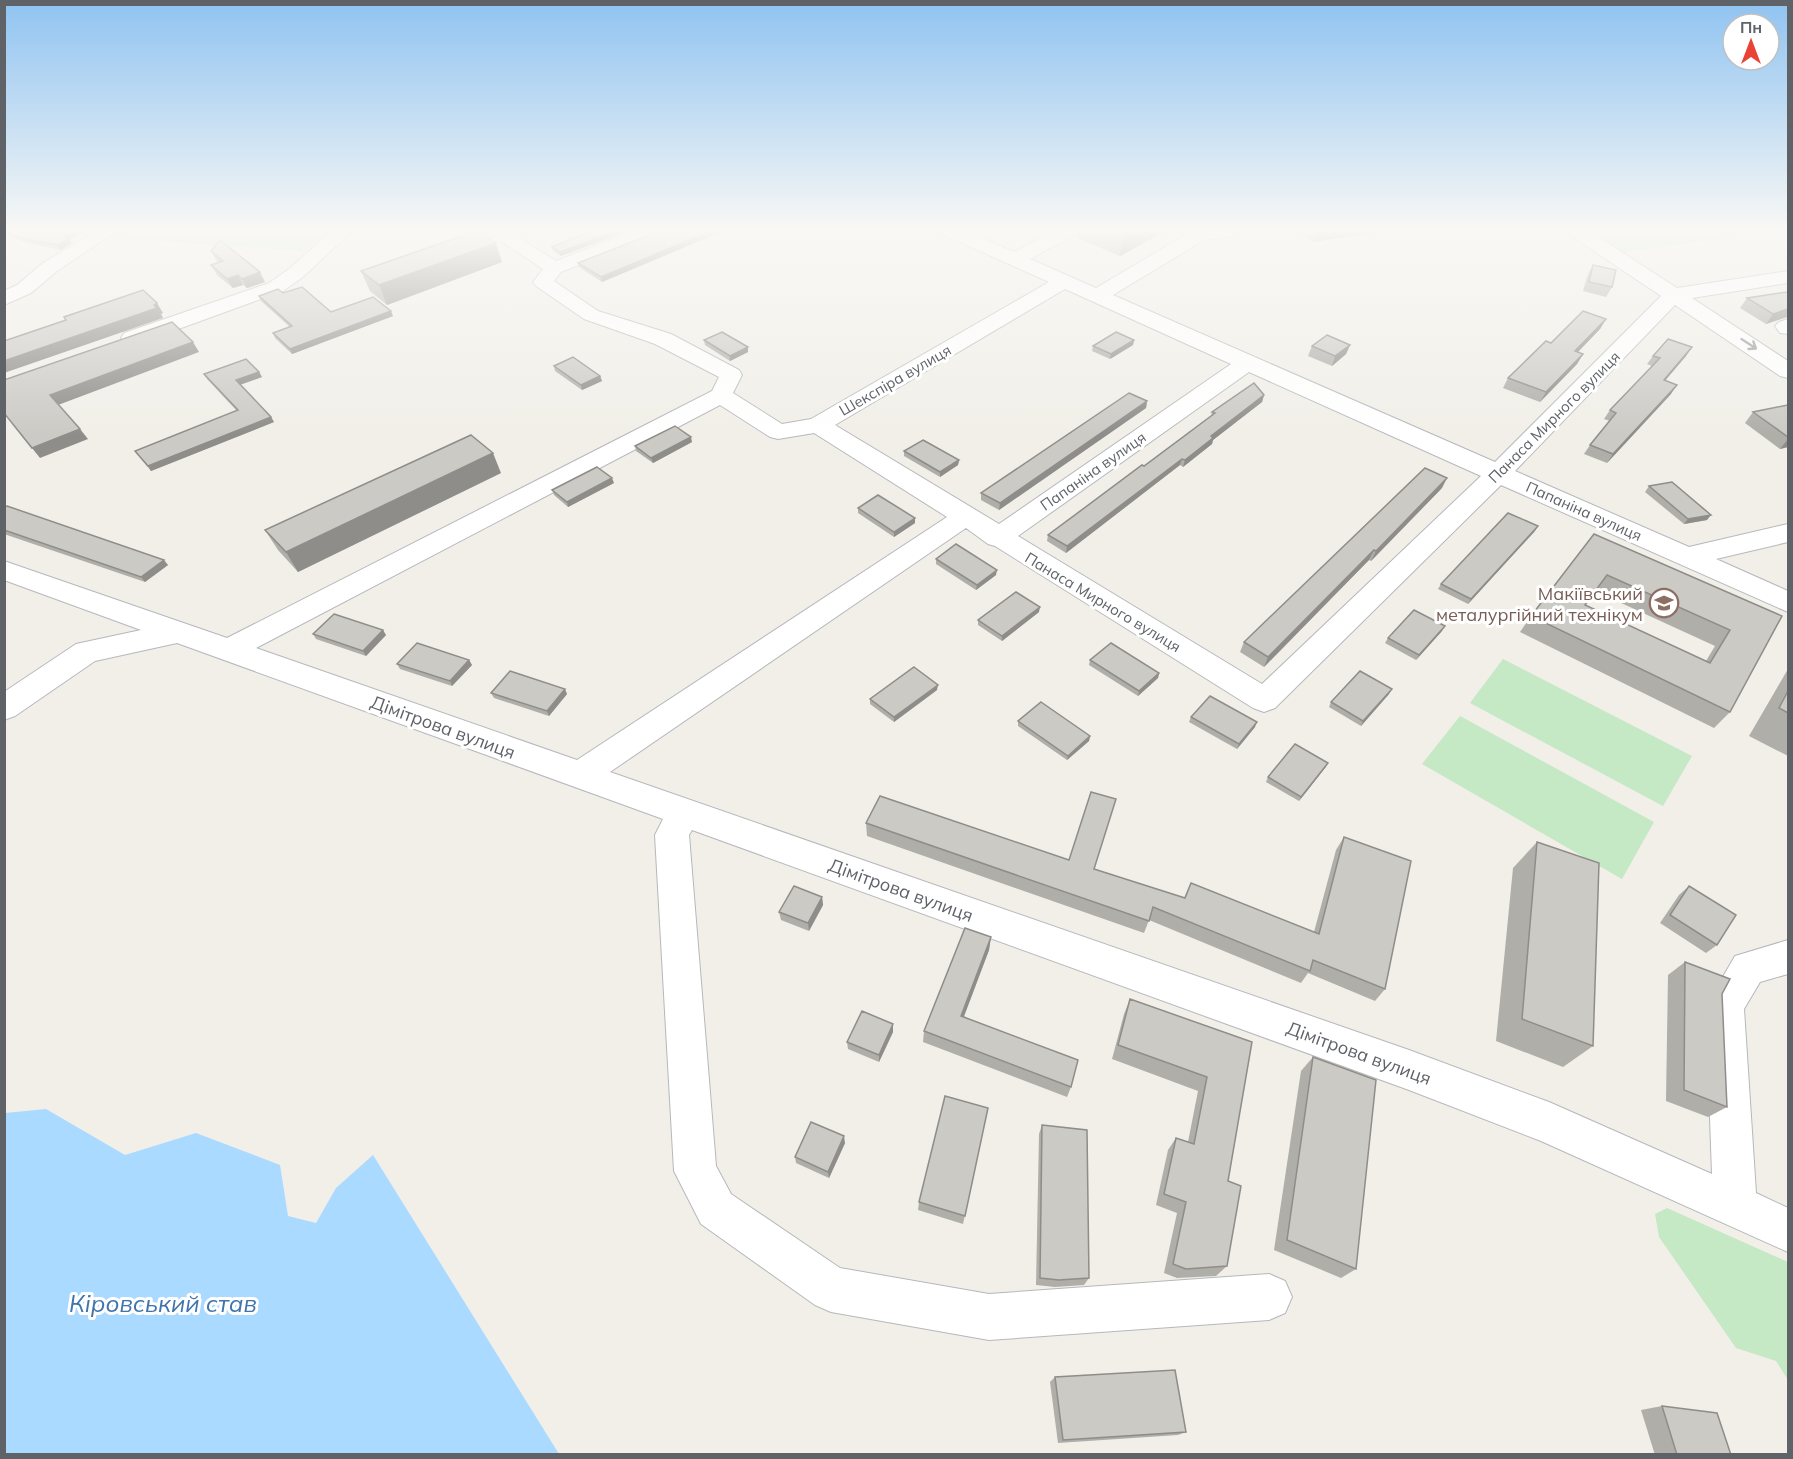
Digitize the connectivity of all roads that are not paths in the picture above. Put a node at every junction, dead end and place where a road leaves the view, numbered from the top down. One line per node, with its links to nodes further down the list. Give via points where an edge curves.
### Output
1 (242, 299): 7 (street)
2 (568, 299): 10 (street, via 591,315 663,339 731,375)
3 (1034, 299): 11 (street, Шекспіра вулиця)
4 (1104, 299): 8 (street, Папаніна вулиця)
5 (1670, 299): 12 (street, Панаса Мирного вулиця)
6 (1680, 299): 9 (street, one-way to 9)
7 (113, 345)
8 (1248, 362): 12 (street, Папаніна вулиця); 15 (street, Папаніна вулиця)
9 (1788, 371)
10 (721, 395): 11 (street, via 778,432); 20 (street)
11 (818, 425): 13 (street, Панаса Мирного вулиця)
12 (1499, 473): 15 (street, Панаса Мирного вулиця, via 1263,700); 16 (street, Папаніна вулиця)
13 (965, 518): 15 (street, Панаса Мирного вулиця); 22 (street)
14 (1788, 533): 16 (street)
15 (997, 538)
16 (1687, 557): 18 (street, Папаніна вулиця)
17 (4, 570): 19 (street, Дімітрова вулиця)
18 (1788, 602)
19 (178, 632): 20 (street, Дімітрова вулиця); 21 (street, via 86,652)
20 (228, 650): 22 (street, Дімітрова вулиця)
21 (4, 708)
22 (580, 775): 23 (street, Дімітрова вулиця)
23 (683, 812): 25 (street, Дімітрова вулиця, via 1527,1115); 27 (street, via 672,835 695,1171 716,1209 831,1289 989,1317)
24 (1788, 957): 25 (street, via 1748,968 1725,1006)
25 (1735, 1206): 26 (street, Дімітрова вулиця)
26 (1788, 1230)
27 (1269, 1298)

